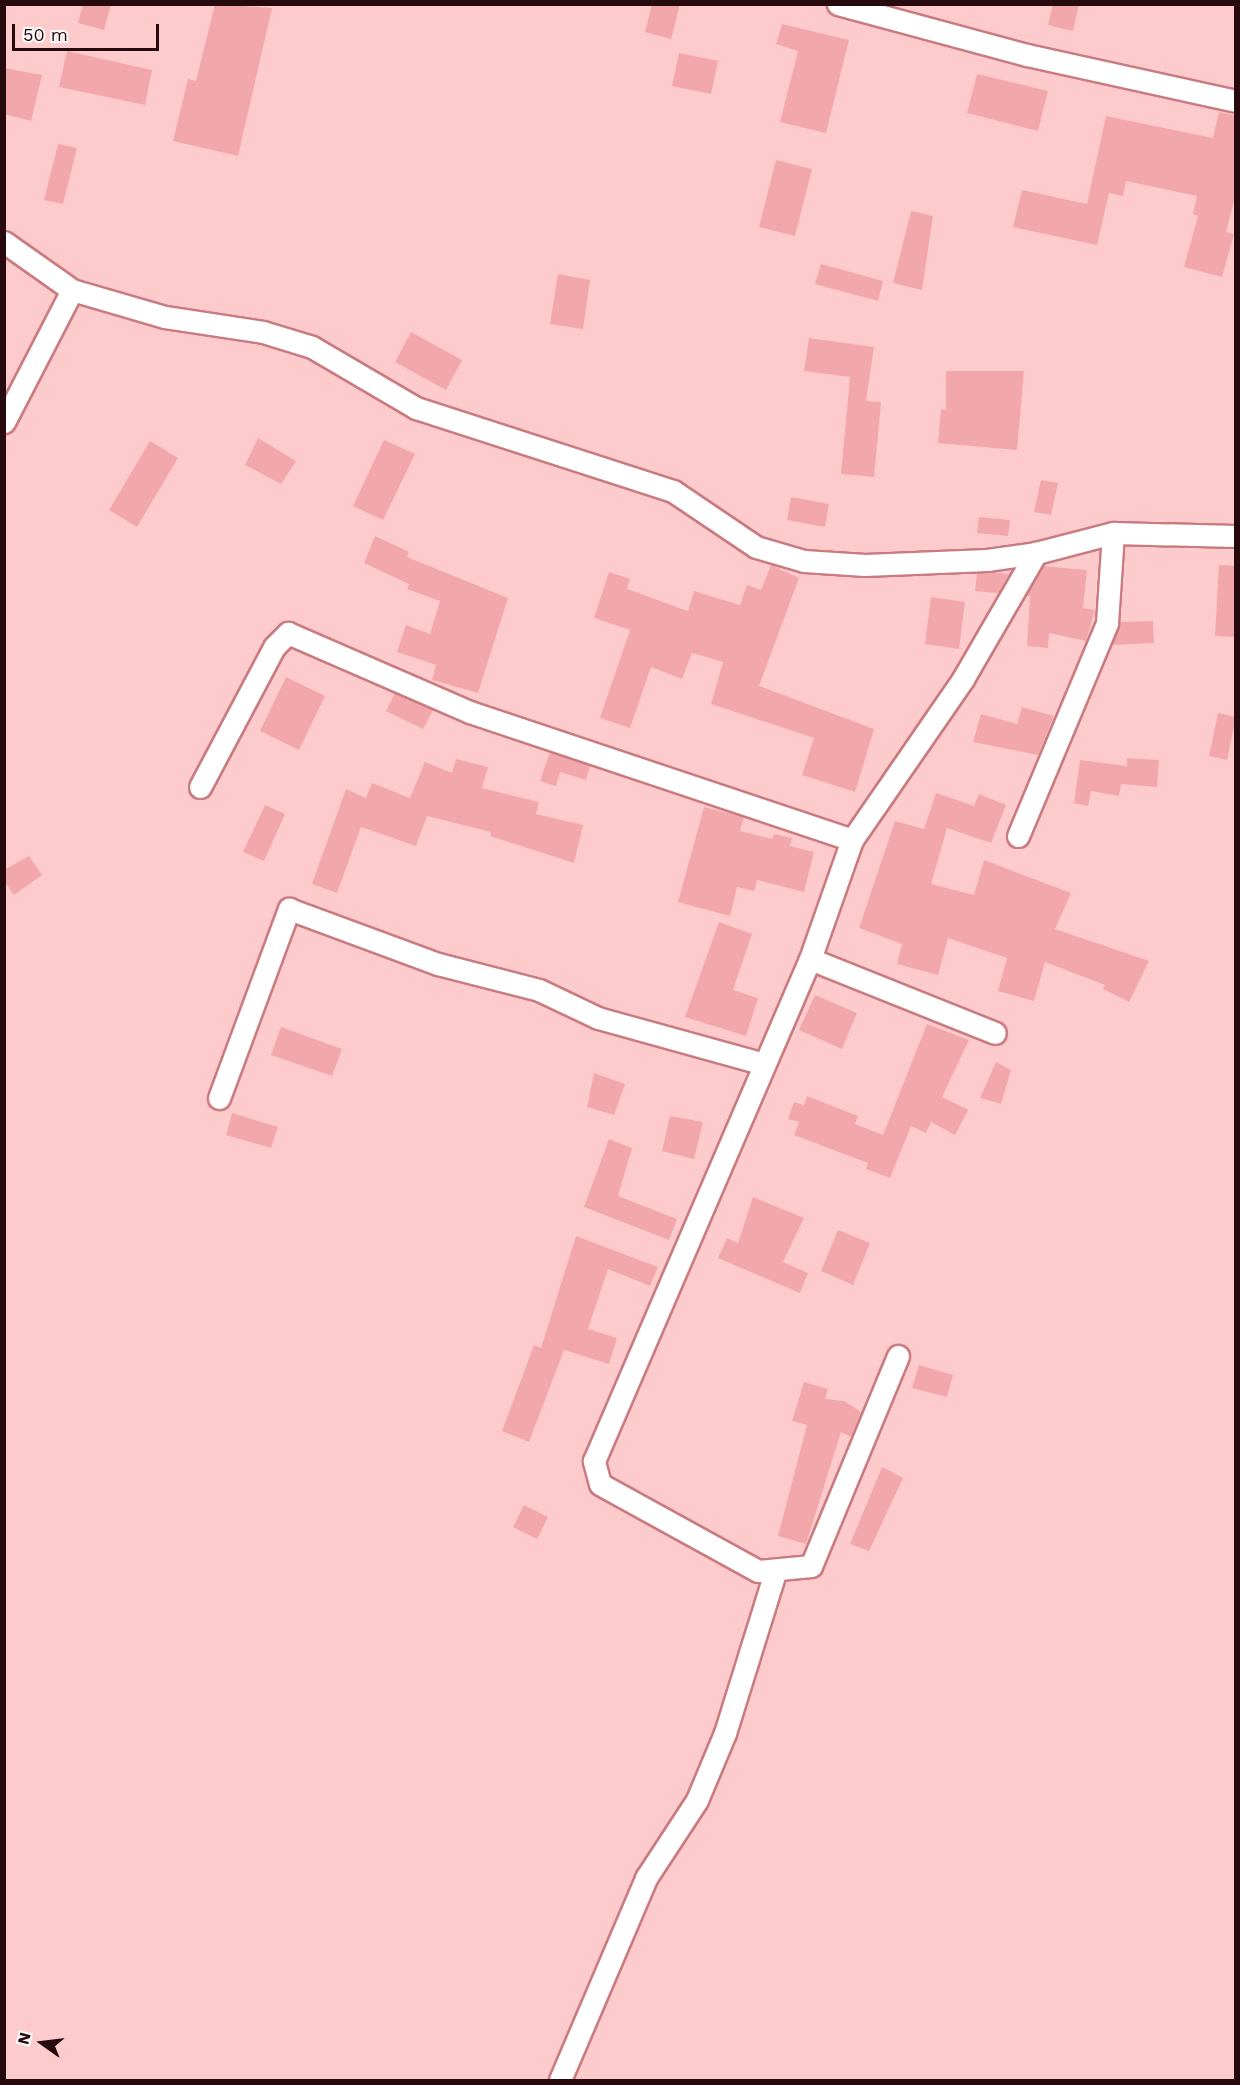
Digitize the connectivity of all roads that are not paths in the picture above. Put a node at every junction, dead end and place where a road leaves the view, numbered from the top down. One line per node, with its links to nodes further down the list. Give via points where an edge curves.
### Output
1 (838, 4): 2 (street, via 1027,55)
2 (1236, 101)
3 (4, 242): 4 (street)
4 (72, 290): 5 (street); 8 (street, via 165,317 263,332 312,347 416,408 673,491 756,547 804,561 935,564)
5 (4, 422)
6 (1113, 533): 7 (street); 8 (street); 10 (street, via 1107,622)
7 (1236, 537)
8 (1036, 553): 11 (street, via 963,679)
9 (200, 787): 11 (street, via 274,647 288,633 470,712)
10 (1018, 837)
11 (852, 840): 12 (street)
12 (810, 959): 13 (street); 14 (street)
13 (995, 1033)
14 (764, 1064): 15 (street, via 598,1018 538,990 438,964 289,909); 17 (street, via 594,1461 600,1484 622,1498 758,1571)
15 (219, 1098)
16 (898, 1356): 17 (street, via 819,1552 811,1566)
17 (775, 1572): 18 (street, via 725,1733 697,1800 646,1878)
18 (560, 2080)

